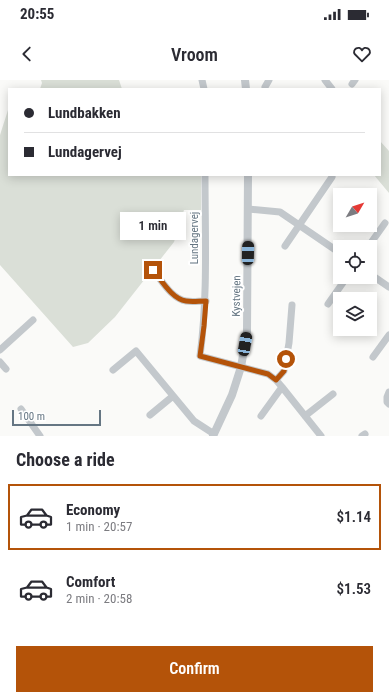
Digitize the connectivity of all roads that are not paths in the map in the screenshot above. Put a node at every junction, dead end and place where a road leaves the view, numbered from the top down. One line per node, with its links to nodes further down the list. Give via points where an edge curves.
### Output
1 (325, 80): 2 (street)
2 (331, 88)
3 (205, 176): 16 (street, Lundagervej)
4 (248, 176): 6 (street, Kystvejen)
5 (332, 178): 8 (street)
6 (248, 209): 8 (street, via 280,212); 24 (street, Kystvejen, via 247,332)
7 (385, 223): 9 (street)
8 (300, 225): 10 (street); 11 (street)
9 (373, 240)
10 (285, 246)
11 (333, 248)
12 (153, 270): 16 (street, via 179,299)
13 (377, 279): 15 (street)
14 (342, 284): 18 (street)
15 (389, 287)
16 (206, 301): 24 (street, Lundagervej, via 200,356)
17 (292, 304): 27 (street, via 284,371)
18 (328, 304)
19 (33, 320): 21 (street)
20 (389, 335): 22 (street)
21 (0, 350)
22 (374, 357)
23 (0, 362): 25 (street)
24 (241, 367): 27 (street, via 268,374); 37 (street, Kystvejen, via 232,396)
25 (6, 369)
26 (113, 370): 31 (street, via 136,351)
27 (276, 380): 28 (street)
28 (282, 387): 35 (street); 36 (street)
29 (389, 392): 32 (street)
30 (333, 394): 36 (street)
31 (173, 396): 34 (street); 37 (street, via 194,421)
32 (389, 404)
33 (21, 409): 39 (street)
34 (150, 415)
35 (261, 416)
36 (305, 416): 38 (street)
37 (214, 435)
38 (319, 435)
39 (40, 436)

